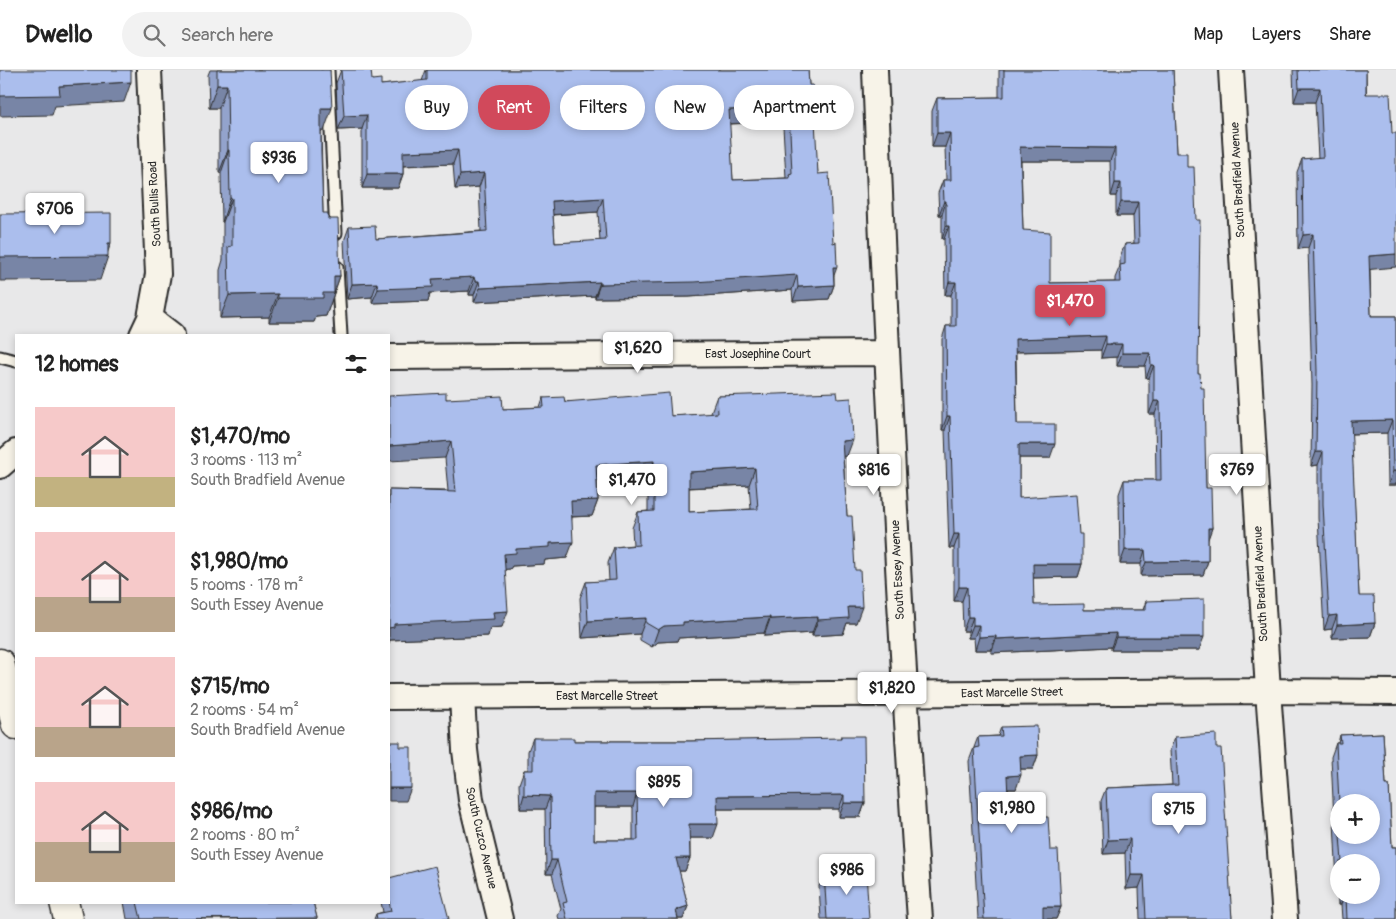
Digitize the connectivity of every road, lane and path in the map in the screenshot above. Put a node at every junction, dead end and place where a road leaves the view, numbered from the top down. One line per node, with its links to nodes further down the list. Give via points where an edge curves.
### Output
1 (149, 70): 5 (street, South Bullis Road, via 158,274)
2 (328, 70): 7 (lane)
3 (875, 70): 8 (street, South Essey Avenue)
4 (1231, 70): 15 (street, South Bradfield Avenue)
5 (146, 326): 6 (street)
6 (169, 334)
7 (341, 334)
8 (886, 353): 10 (street, East Josephine Court); 17 (street, South Essey Avenue)
9 (0, 357): 11 (lane)
10 (390, 357)
11 (15, 361)
12 (15, 453): 13 (street)
13 (0, 466)
14 (0, 663): 20 (main road)
15 (1268, 691): 16 (street, East Marcelle Street); 17 (street, East Marcelle Street); 25 (street, South Bradfield Avenue)
16 (1396, 692)
17 (904, 694): 19 (street, East Marcelle Street); 24 (street, South Essey Avenue)
18 (390, 697): 19 (street, East Marcelle Street)
19 (462, 697): 23 (street, South Cuzco Avenue, via 471,800)
20 (14, 710)
21 (64, 904): 22 (main road)
22 (68, 919)
23 (500, 919)
24 (920, 919)
25 (1284, 919)

